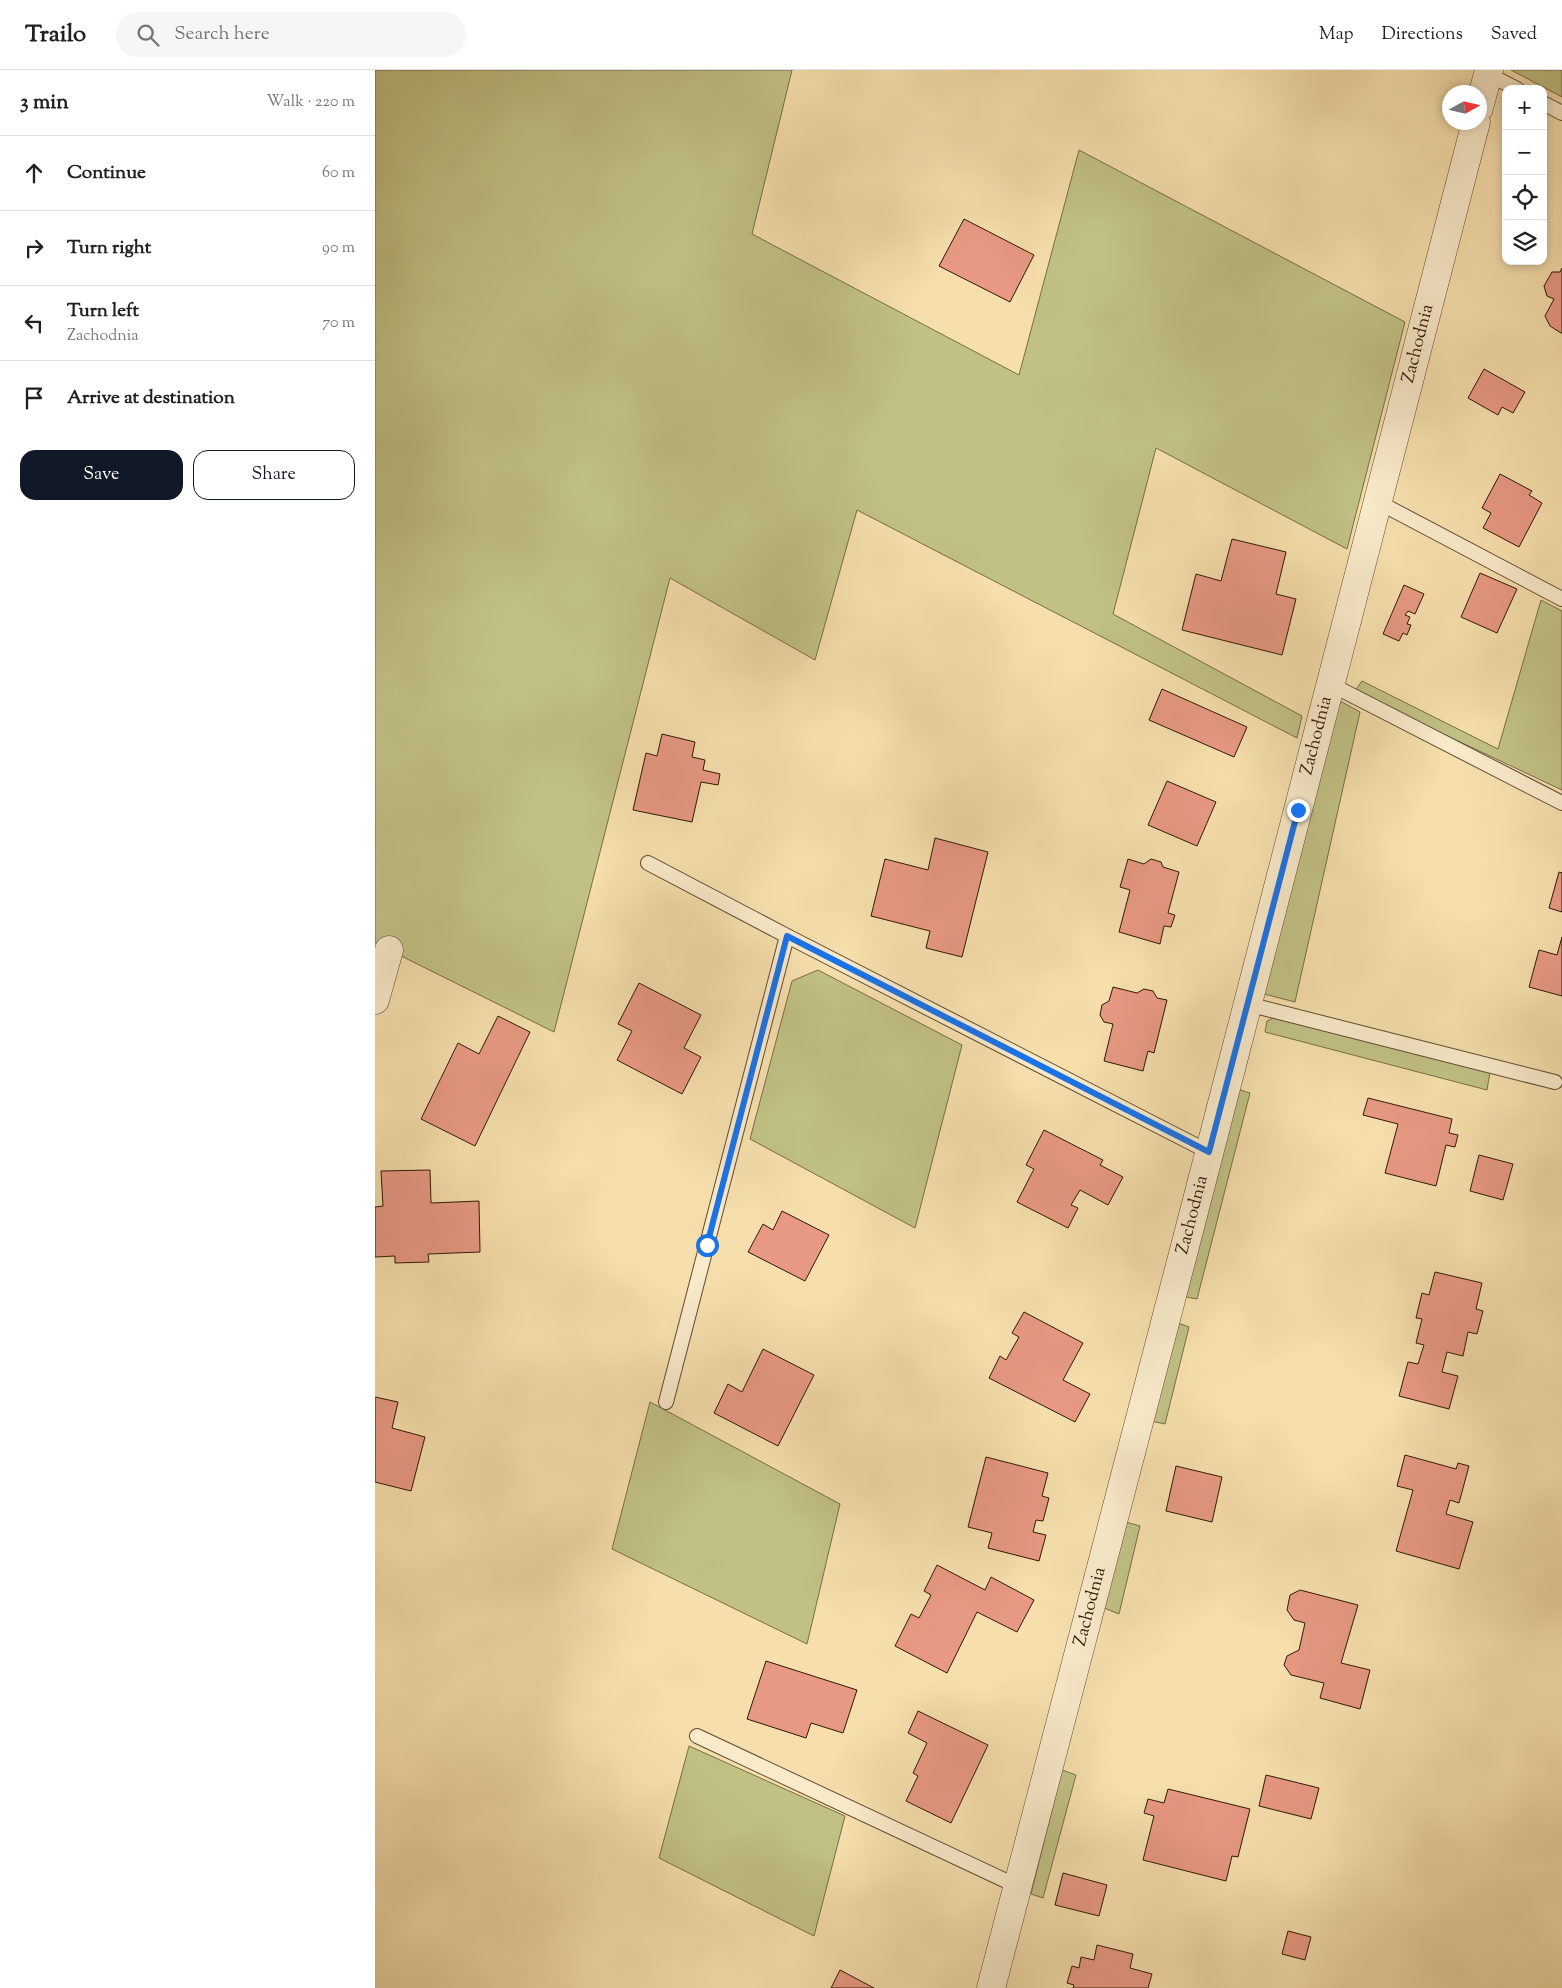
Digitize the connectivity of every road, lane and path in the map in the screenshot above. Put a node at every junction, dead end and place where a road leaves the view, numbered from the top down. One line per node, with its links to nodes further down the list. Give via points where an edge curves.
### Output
1 (1489, 72): 2 (street); 3 (lane)
2 (1485, 85)
3 (1510, 85)
4 (1547, 105): 5 (lane)
5 (1562, 113)
6 (1474, 130): 7 (street, Zachodnia)
7 (1378, 502): 8 (lane); 9 (street, Zachodnia)
8 (1562, 599)
9 (1330, 684): 10 (lane); 15 (street, Zachodnia)
10 (1562, 803)
11 (647, 863): 12 (lane)
12 (787, 936): 17 (lane); 18 (lane)
13 (389, 950): 14 (street)
14 (375, 1000)
15 (1247, 1004): 16 (lane); 17 (street, Zachodnia)
16 (1555, 1082)
17 (1209, 1152): 20 (street, Zachodnia)
18 (666, 1402)
19 (697, 1736): 20 (lane)
20 (1017, 1886): 21 (street, Zachodnia)
21 (991, 1988)

